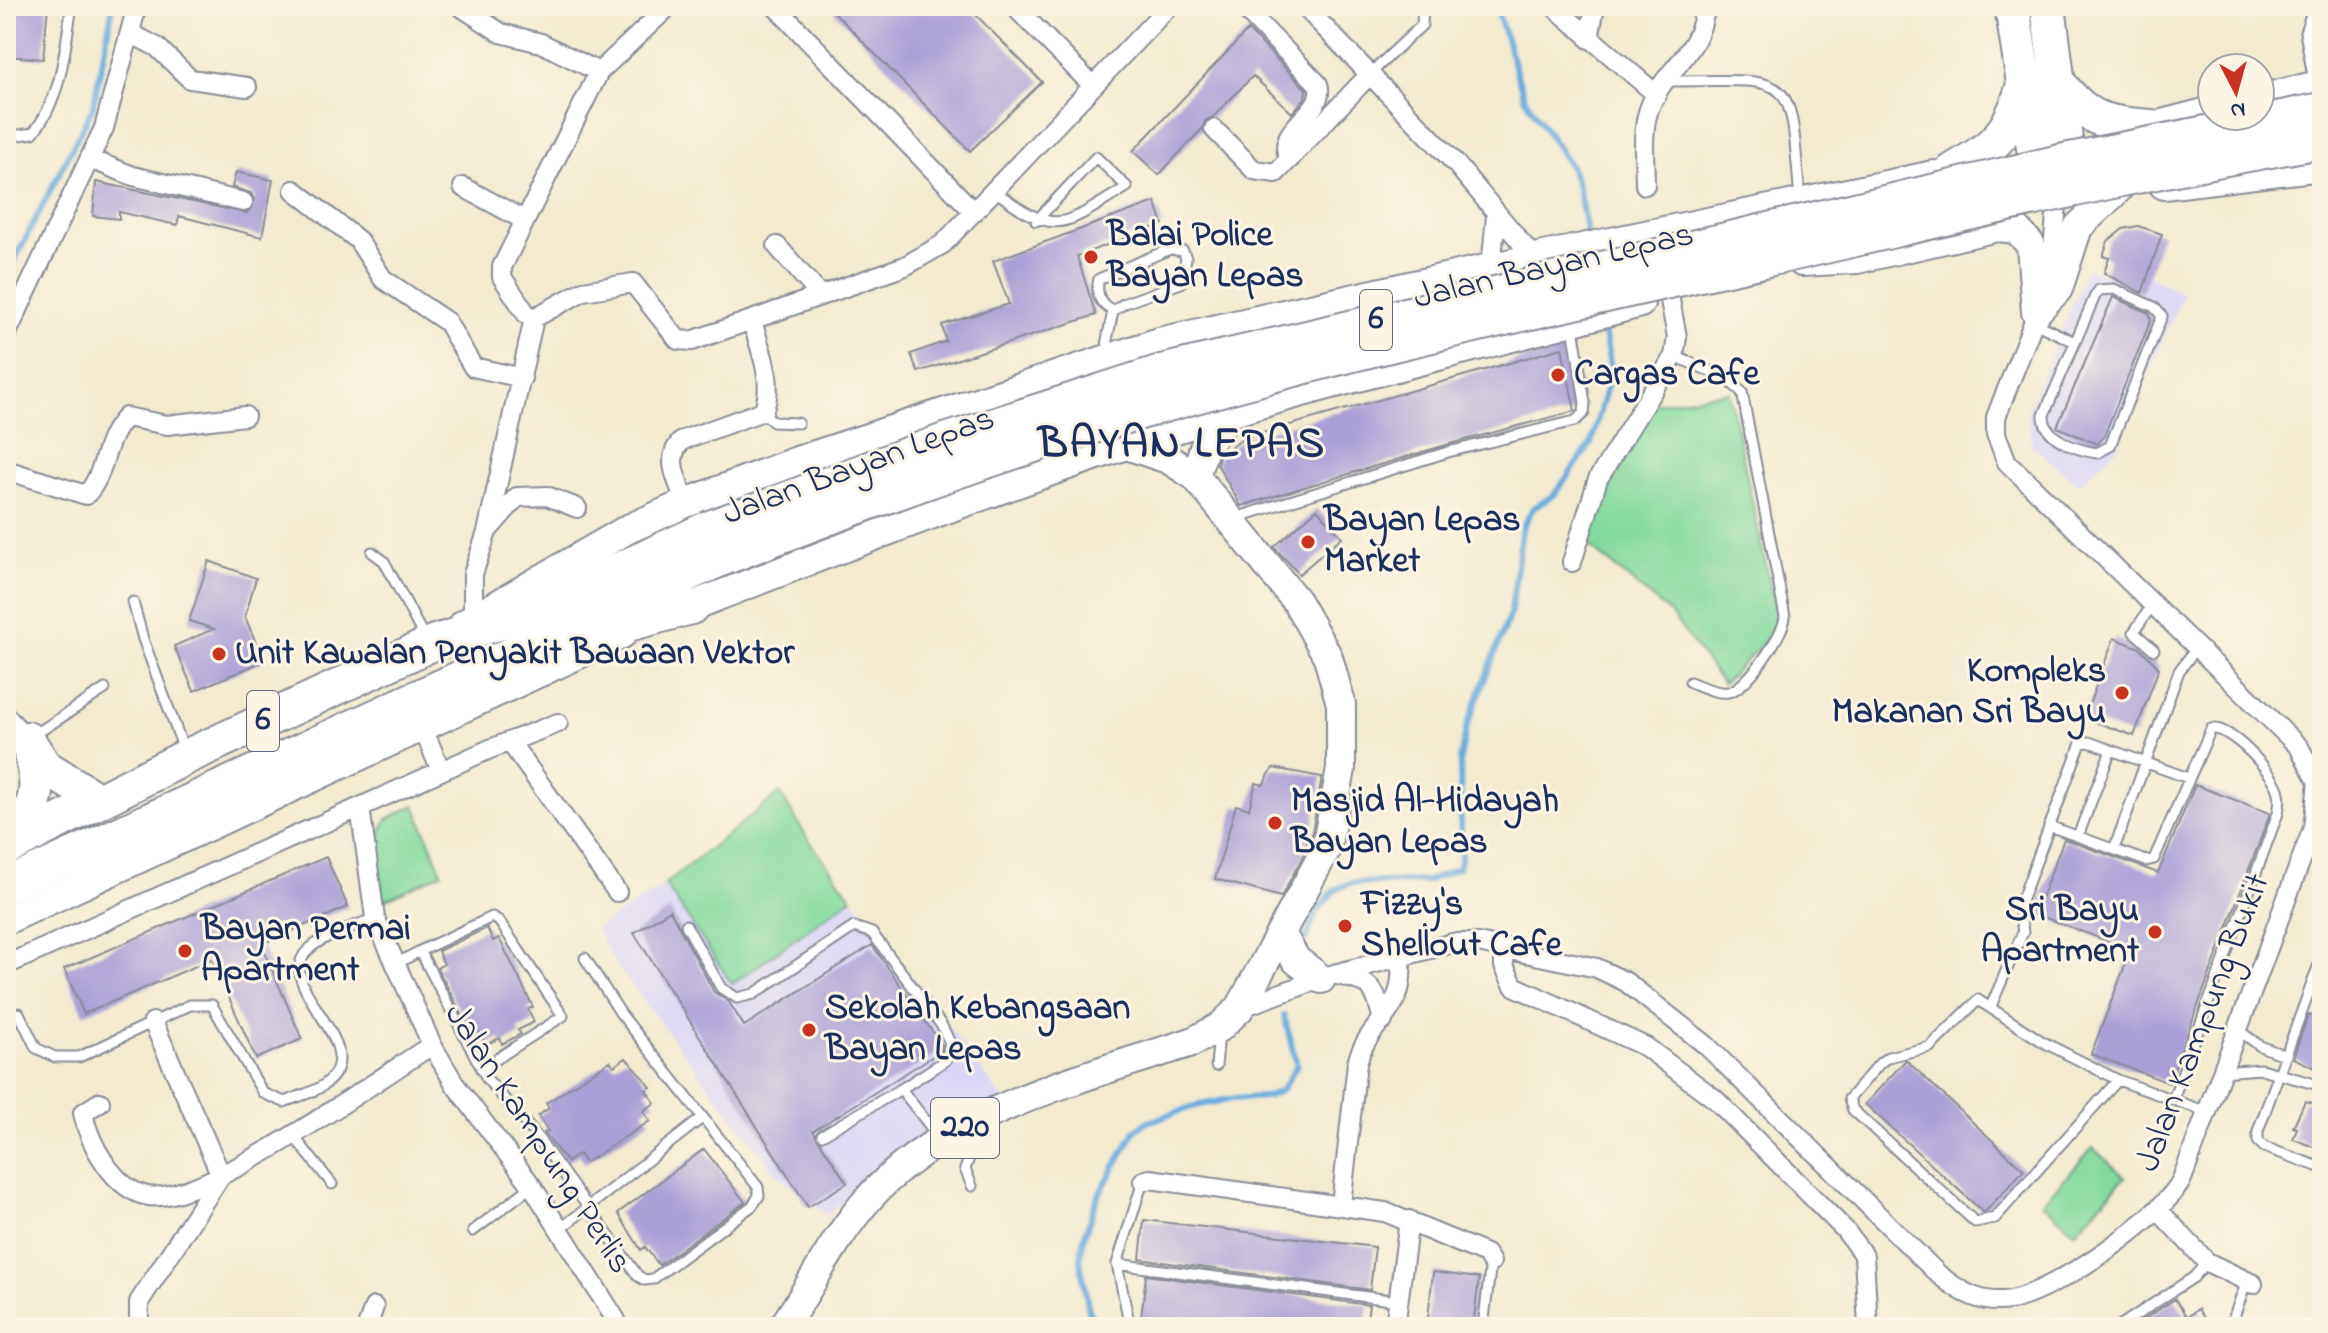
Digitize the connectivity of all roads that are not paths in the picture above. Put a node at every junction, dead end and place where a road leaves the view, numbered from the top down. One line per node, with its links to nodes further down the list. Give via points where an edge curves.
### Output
1 (72, 6): 31 (lane, via 49,114 33,133)
2 (137, 6): 17 (street)
3 (460, 6): 19 (street, via 501,33 541,43)
4 (669, 6): 19 (street)
5 (775, 6): 45 (street)
6 (1014, 6): 22 (street)
7 (1169, 6): 22 (street)
8 (1242, 6): 34 (street, via 1318,84 1318,101 1287,138)
9 (1304, 6): 20 (street)
10 (1423, 6): 20 (lane, via 1422,25)
11 (1553, 6): 18 (street)
12 (1595, 6): 18 (street)
13 (1705, 6): 24 (street, via 1700,34)
14 (2012, 6): 21 (highway)
15 (2048, 6): 21 (highway)
16 (2314, 6): 25 (lane, via 2305,32)
17 (130, 33): 23 (street, via 157,47 190,79); 33 (street)
18 (1589, 39): 24 (street)
19 (599, 72): 47 (street)
20 (1371, 73): 34 (street); 46 (street, via 1456,164)
21 (2041, 83): 28 (highway, via 2096,119); 36 (highway, via 2002,138); 37 (highway)
22 (1092, 85): 41 (street)
23 (247, 87)
24 (1662, 88): 38 (street, via 1646,122); 44 (lane, via 1758,80 1774,84 1792,110)
25 (2320, 93): 26 (main road); 37 (highway, 6, bridge)
26 (2276, 101)
27 (2196, 115): 28 (main road)
28 (2151, 127): 37 (main road)
29 (1214, 129): 34 (street, via 1254,170 1276,173)
30 (2254, 132): 35 (main road, via 2251,144 2269,165)
31 (6, 137)
32 (2322, 141): 37 (highway, 6, bridge)
33 (90, 159): 43 (street, via 133,176); 62 (street)
34 (1290, 159)
35 (2310, 167): 42 (main road)
36 (1951, 172): 37 (main road, Jalan Bayan Lepas); 44 (main road, Jalan Bayan Lepas)
37 (2057, 172): 42 (main road); 51 (main road, Jalan Bayan Lepas); 59 (street, Jalan Kampung Bukit, via 2054,263); 80 (highway, Jalan Bayan Lepas / 6, bridge, via 1126,416)
38 (1645, 185)
39 (463, 187): 47 (street)
40 (294, 190): 68 (street, via 358,240 383,279 447,322 473,367)
41 (994, 190): 45 (street); 48 (lane)
42 (2117, 190): 59 (main road, via 2078,227 2058,289)
43 (243, 202)
44 (1801, 202): 50 (main road, Jalan Bayan Lepas)
45 (974, 212): 55 (street, via 926,255)
46 (1496, 216): 50 (street); 52 (street)
47 (524, 220): 60 (street, via 501,272)
48 (1036, 221): 48 (lane, via 1072,220 1127,187 1096,157)
49 (777, 246): 55 (street)
50 (1534, 258): 52 (main road, Jalan Bayan Lepas)
51 (1801, 262): 56 (main road, Jalan Bayan Lepas); 59 (main road, via 1857,259 1997,227 2016,229 2031,245)
52 (1491, 267): 53 (main road, Jalan Bayan Lepas)
53 (1430, 281): 54 (main road, Jalan Bayan Lepas); 64 (main road, via 1423,329)
54 (1387, 291): 66 (main road, Jalan Bayan Lepas, via 1159,342); 67 (main road, via 1410,318 1411,339)
55 (819, 294): 61 (street)
56 (1669, 295): 58 (main road, Jalan Bayan Lepas); 65 (street, via 1677,337)
57 (1113, 311): 57 (lane, via 1181,283 1183,251 1170,249 1099,279 1096,290); 66 (lane, via 1107,340)
58 (1591, 316): 64 (main road, Jalan Bayan Lepas); 78 (lane, via 1584,413 1575,421 1448,452)
59 (2034, 317): 63 (lane); 84 (street, Jalan Kampung Bukit, via 1996,417 1999,448 2007,462)
60 (534, 318): 61 (street, via 583,291 633,283 678,340); 68 (street)
61 (752, 320): 69 (street, via 768,381)
62 (6, 335)
63 (2075, 342): 63 (lane, via 2099,290 2114,289 2162,316 2104,451 2089,452 2051,435 2044,424)
64 (1446, 354): 67 (main road, Jalan Bayan Lepas)
65 (1674, 356): 82 (street, via 1598,479); 91 (lane, via 1724,377 1742,392 1785,617 1783,631 1736,689 1727,693)
66 (1111, 358): 76 (main road, Jalan Bayan Lepas)
67 (1403, 365): 70 (main road, Jalan Bayan Lepas)
68 (522, 378): 79 (street)
69 (763, 411): 72 (lane, via 773,422); 76 (street, via 674,447 671,457)
70 (1230, 413): 73 (main road, Jalan Bayan Lepas); 75 (main road, via 1204,448)
71 (245, 416): 74 (street, via 167,425 126,417 111,432 96,483 86,495)
72 (798, 423)
73 (1127, 445): 75 (main road, via 1168,459); 85 (main road, Jalan Bayan Lepas)
74 (6, 470)
75 (1195, 476): 78 (main road)
76 (686, 503): 86 (main road, Jalan Bayan Lepas, via 628,529)
77 (577, 508): 79 (street, via 547,496 517,497)
78 (1228, 520): 114 (main road, via 1297,602 1328,657 1341,704 1342,759 1331,831)
79 (487, 532): 86 (street, via 473,574)
80 (713, 545): 87 (highway, Jalan Bayan Lepas / 6); 90 (highway, Jalan Bayan Lepas / 6)
81 (372, 552): 87 (lane, via 384,561)
82 (1572, 562)
83 (133, 602): 98 (lane)
84 (2154, 602): 88 (street, Jalan Kampung Bukit); 89 (lane, via 2134,632)
85 (691, 607): 90 (highway); 94 (main road, Jalan Bayan Lepas)
86 (473, 618): 87 (main road, Jalan Bayan Lepas)
87 (432, 644): 98 (highway, Jalan Bayan Lepas / 6)
88 (2198, 646): 99 (lane, via 2179,671); 103 (street, Jalan Kampung Bukit, via 2299,747 2318,782)
89 (2154, 650)
90 (450, 682): 109 (highway, Jalan Bayan Lepas / 6)
91 (1690, 682)
92 (105, 689): 95 (lane)
93 (558, 723): 96 (street)
94 (422, 726): 100 (street); 112 (main road, Jalan Bayan Lepas)
95 (17, 727): 102 (highway, via 44,766); 107 (highway, via 37,773 36,804)
96 (510, 742): 100 (street); 110 (street)
97 (2111, 750): 99 (lane); 105 (lane, via 2081,743); 106 (lane)
98 (186, 757): 102 (highway, Jalan Bayan Lepas / 6)
99 (2147, 763): 101 (lane); 108 (lane)
100 (441, 771): 104 (street)
101 (2188, 778): 108 (lane, via 2154,859); 138 (lane, via 2205,735 2218,727 2268,771 2280,801)
102 (99, 801): 107 (highway, Jalan Bayan Lepas / 6)
103 (2320, 805): 128 (street, Jalan Kampung Bukit)
104 (360, 807): 111 (street, Jalan Kampung Perlis); 120 (street)
105 (2049, 826): 106 (lane); 123 (lane, via 2019,907 2023,932)
106 (2078, 836): 108 (lane)
107 (10, 846)
108 (2114, 849)
109 (6, 886)
110 (617, 892)
111 (375, 918): 121 (street, Jalan Kampung Perlis); 127 (lane, via 318,942 299,966 300,978 340,1057 338,1069 324,1085 284,1102 263,1093 212,1005 190,1005)
112 (6, 920)
113 (686, 925): 137 (lane, via 721,988 737,998 754,994 854,927 872,933 950,1043 946,1060)
114 (1281, 933): 122 (main road, via 1296,960); 125 (main road)
115 (1504, 947): 117 (street, Jalan Kampung Bukit, via 1453,943); 154 (street, Jalan Kampung Bukit, via 1597,968 1659,1005 1938,1274 1972,1297 2010,1300 2046,1287); 171 (street, via 1504,966 1514,986 1646,1047 1715,1099 1845,1230 1864,1256)
116 (420, 951): 121 (lane); 132 (lane); 132 (lane, via 492,917 563,1016)
117 (1400, 955): 122 (street, Jalan Kampung Bukit); 126 (street, via 1402,986)
118 (2322, 956): 130 (lane)
119 (585, 958): 141 (lane)
120 (6, 965)
121 (394, 965): 129 (street, Jalan Kampung Perlis)
122 (1328, 976): 125 (street, Jalan Kampung Bukit); 126 (street, via 1363,980 1371,987)
123 (1991, 1006): 135 (lane, via 2043,1042); 135 (lane, via 1975,1000 1930,1047 1888,1057 1851,1096 1850,1105 1965,1217 1975,1222 1995,1218)
124 (19, 1013): 127 (lane, via 36,1048 55,1057 79,1057)
125 (1230, 1018): 131 (lane); 142 (main road, 220, via 1192,1042 1094,1074)
126 (1383, 1021): 152 (street, via 1357,1063)
127 (153, 1022): 147 (street)
128 (2237, 1029): 130 (lane); 133 (street, Jalan Kampung Bukit)
129 (432, 1045): 143 (street); 150 (street, Jalan Kampung Perlis, via 456,1086)
130 (2286, 1056): 134 (lane)
131 (1216, 1066)
132 (481, 1069): 153 (lane)
133 (2221, 1072): 134 (lane, via 2247,1068); 140 (street, Jalan Kampung Bukit)
134 (2279, 1073): 136 (lane); 146 (lane, via 2258,1141)
135 (2118, 1080): 138 (lane)
136 (2322, 1086)
137 (901, 1089): 144 (lane); 145 (lane)
138 (2173, 1099): 140 (lane)
139 (100, 1102): 147 (street, via 83,1113 88,1135 119,1180 136,1192 161,1197 181,1193)
140 (2207, 1112): 154 (street, Jalan Kampung Bukit, via 2182,1179)
141 (702, 1118): 153 (lane); 153 (lane, via 758,1187 752,1206 645,1280)
142 (976, 1122): 145 (main road, 220); 151 (lane, via 984,1137 965,1169)
143 (292, 1134): 147 (street); 149 (lane)
144 (822, 1135)
145 (942, 1141): 167 (main road, 220, via 863,1204)
146 (2322, 1168)
147 (221, 1175): 165 (street, via 139,1302)
148 (1143, 1181): 152 (street); 160 (lane)
149 (332, 1184)
150 (532, 1186): 156 (street, Jalan Kampung Perlis); 157 (lane)
151 (972, 1186)
152 (1341, 1205): 155 (street)
153 (587, 1208): 156 (lane)
154 (2159, 1211): 159 (street)
155 (1409, 1220): 158 (street, via 1486,1254); 162 (street)
156 (560, 1229): 164 (street, Jalan Kampung Perlis)
157 (473, 1231)
158 (1491, 1262): 170 (lane)
159 (2207, 1262): 161 (street); 172 (lane, via 2194,1277)
160 (1117, 1264): 162 (lane); 168 (lane)
161 (2250, 1282): 173 (lane)
162 (1398, 1301): 169 (street)
163 (374, 1307): 166 (street)
164 (616, 1320)
165 (139, 1327)
166 (367, 1327)
167 (783, 1327)
168 (1130, 1327)
169 (1395, 1327)
170 (1483, 1327)
171 (1868, 1327)
172 (2118, 1327)
173 (2233, 1327)

